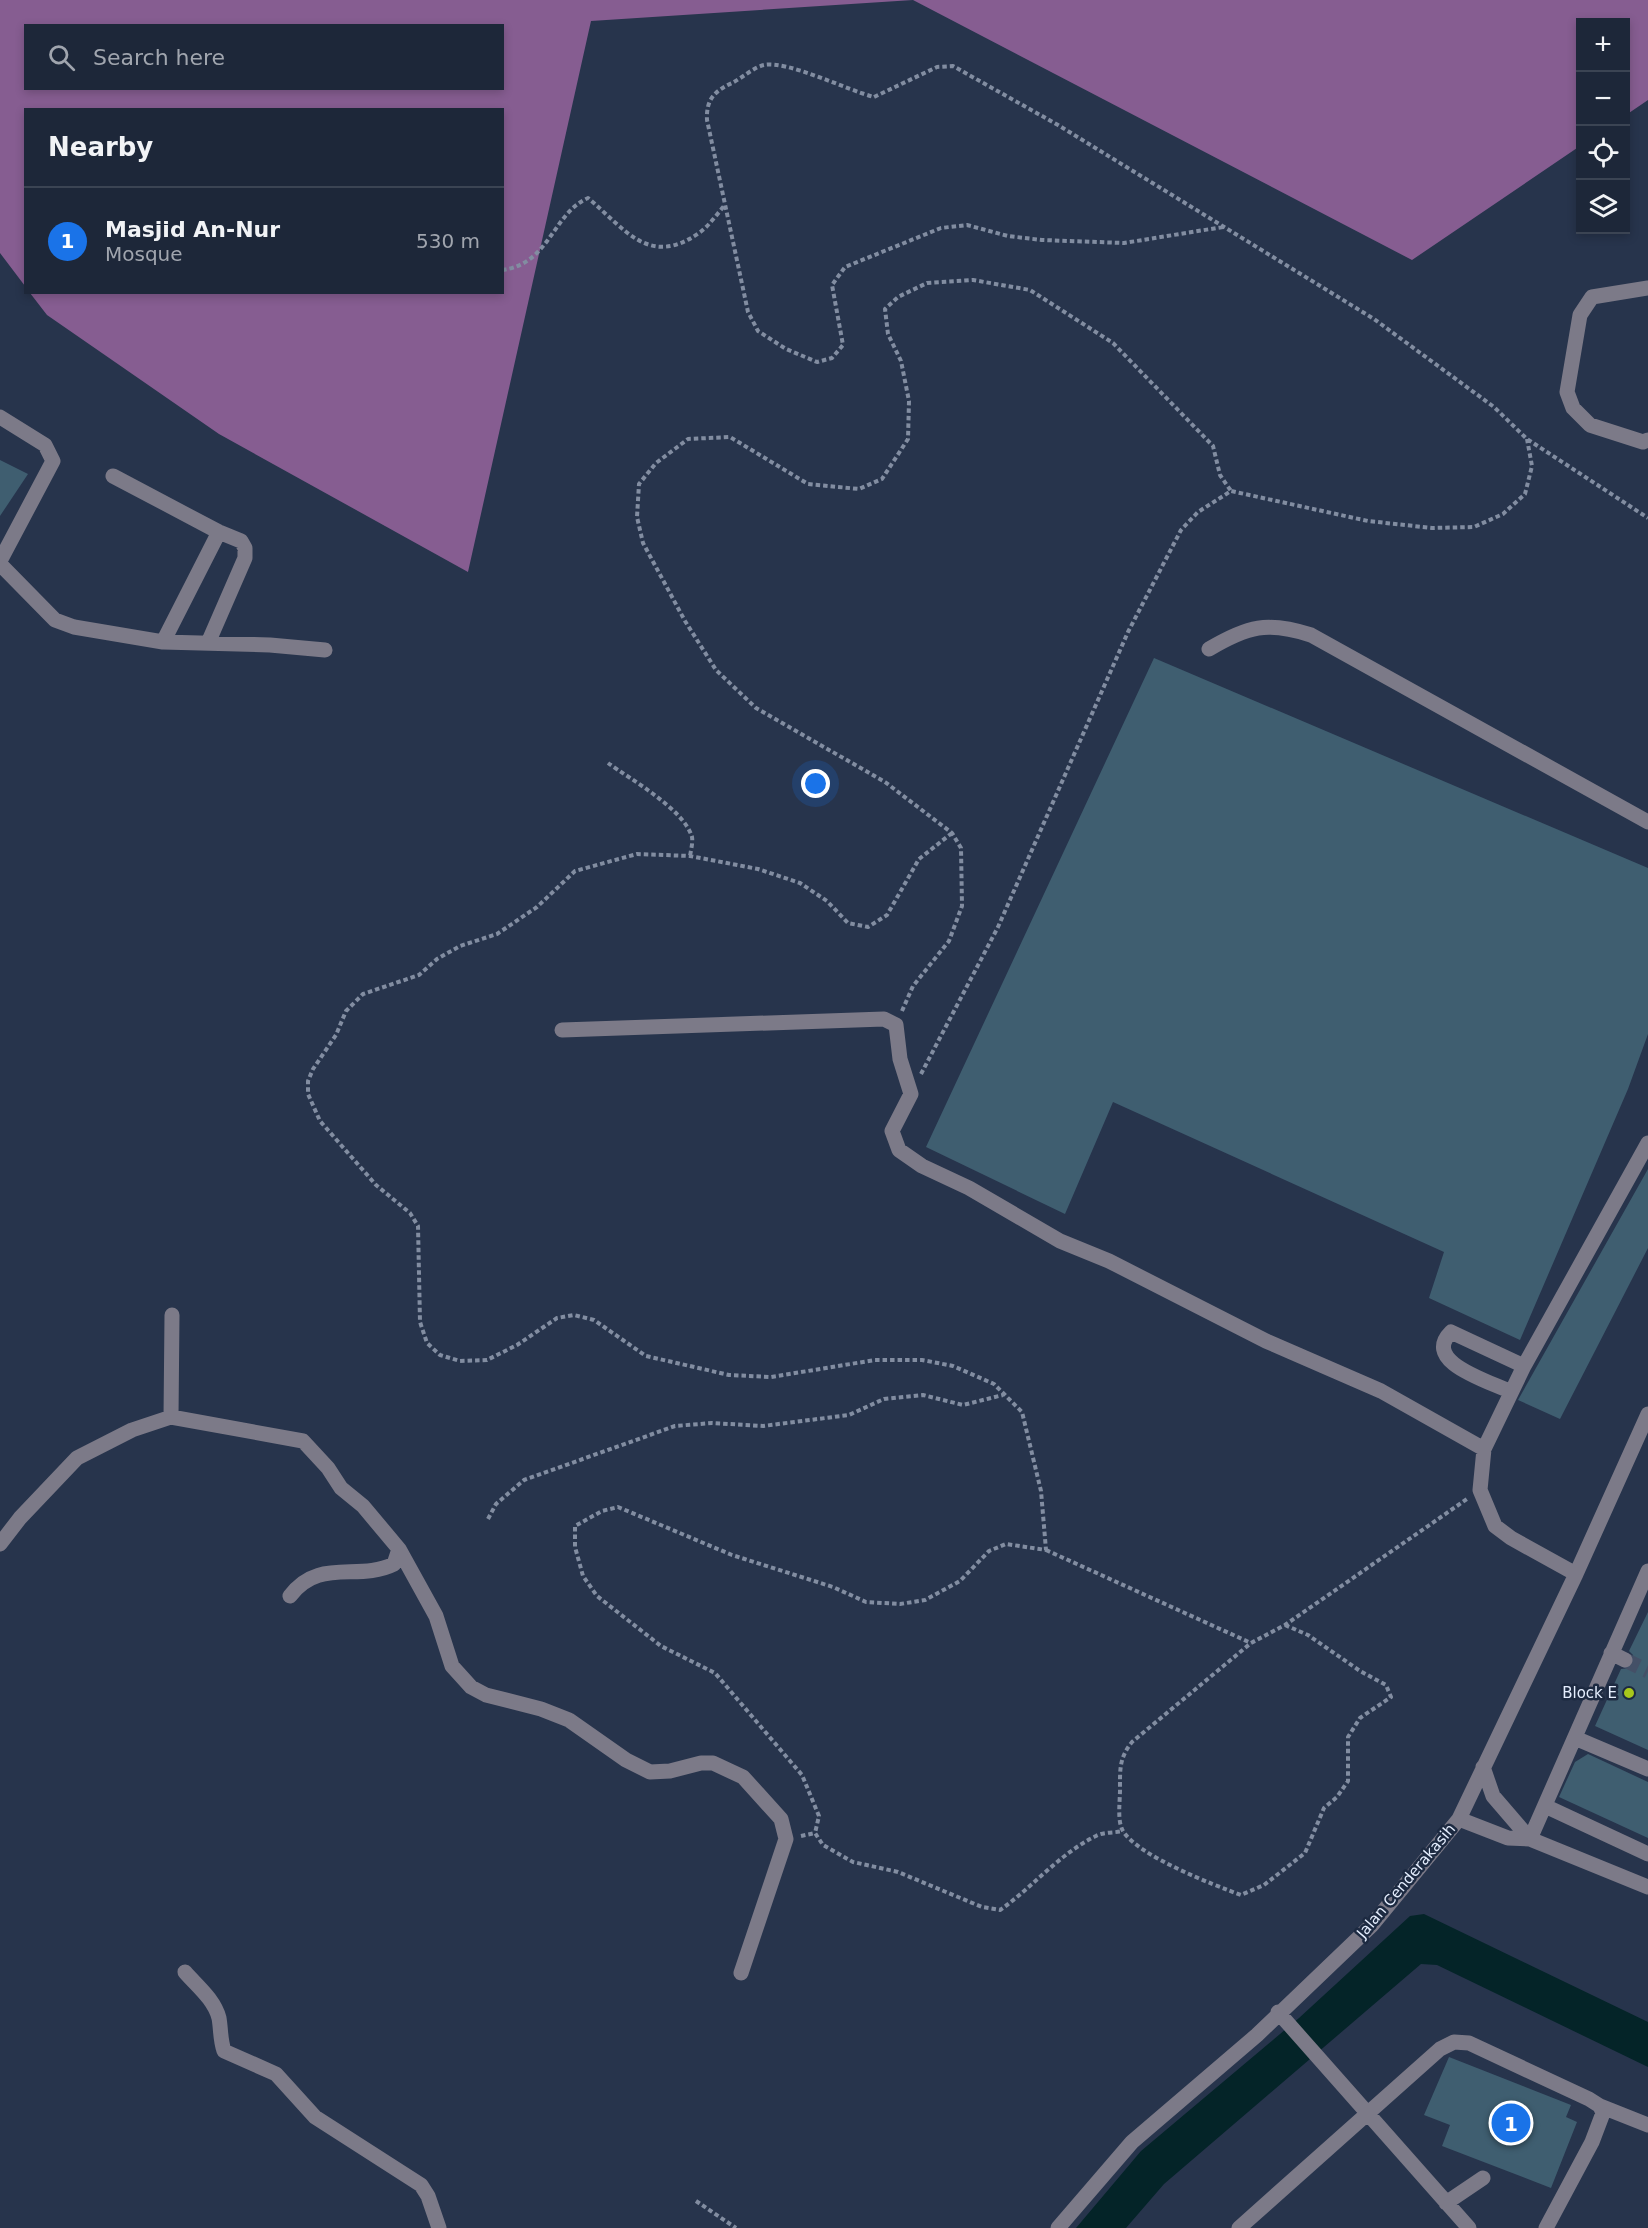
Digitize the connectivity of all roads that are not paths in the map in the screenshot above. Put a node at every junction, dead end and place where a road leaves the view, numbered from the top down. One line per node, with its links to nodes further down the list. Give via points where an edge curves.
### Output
1 (1648, 288): 3 (street, via 1592,297 1580,315 1567,392 1573,408 1590,425 1643,442)
2 (0, 417): 6 (street, via 45,445 53,461)
3 (1648, 440)
4 (113, 476): 5 (street)
5 (219, 532): 7 (street); 8 (street, via 241,541 245,548)
6 (0, 563): 7 (street, via 55,620 96,633)
7 (163, 642): 8 (street)
8 (208, 643): 10 (street)
9 (1209, 649): 11 (street, via 1240,630 1269,626 1311,634)
10 (325, 650)
11 (1648, 822)
12 (562, 1030): 19 (street, via 857,1019 884,1019 896,1024 900,1059 911,1094 892,1131 899,1150 1060,1241 1109,1261 1266,1341 1381,1391)
13 (1648, 1143): 15 (street)
14 (172, 1315): 18 (street)
15 (1524, 1366): 16 (street); 16 (street, via 1451,1332 1442,1340 1441,1350 1449,1362)
16 (1511, 1392): 19 (street)
17 (1648, 1414): 23 (street, Jalan Cenderakasih)
18 (171, 1417): 20 (street, via 132,1430 77,1458); 21 (street, via 303,1441)
19 (1484, 1449): 23 (street, via 1480,1490 1495,1526)
20 (0, 1544)
21 (399, 1549): 24 (street, via 394,1564 381,1571 309,1577); 35 (street, via 436,1616 452,1666 471,1688 569,1720 650,1772 713,1762 743,1777 781,1819 786,1839)
22 (1648, 1571): 25 (street)
23 (1576, 1574): 27 (street, Jalan Cenderakasih)
24 (290, 1596)
25 (1642, 1601): 26 (street, via 1618,1657)
26 (1575, 1738): 28 (street); 29 (street)
27 (1483, 1767): 30 (street, Jalan Cenderakasih); 31 (street, via 1493,1796)
28 (1648, 1769)
29 (1545, 1806): 31 (street); 32 (street)
30 (1459, 1819): 31 (street, via 1508,1838); 36 (street, Jalan Cenderakasih, via 1372,1925)
31 (1530, 1839): 33 (street)
32 (1648, 1854)
33 (1648, 1887)
34 (185, 1972): 43 (street, via 214,2004 224,2050 276,2074 315,2117 421,2185)
35 (741, 1973)
36 (1282, 2017): 38 (street); 44 (street, Jalan Cenderakasih, via 1132,2142)
37 (1600, 2106): 38 (street, via 1469,2043 1454,2042 1440,2049); 39 (street); 46 (street, via 1603,2113 1592,2142)
38 (1367, 2115): 41 (street); 45 (street)
39 (1648, 2125)
40 (1483, 2178): 41 (street)
41 (1446, 2203): 42 (street)
42 (1463, 2226)
43 (439, 2228)
44 (1058, 2228)
45 (1239, 2228)
46 (1546, 2228)

